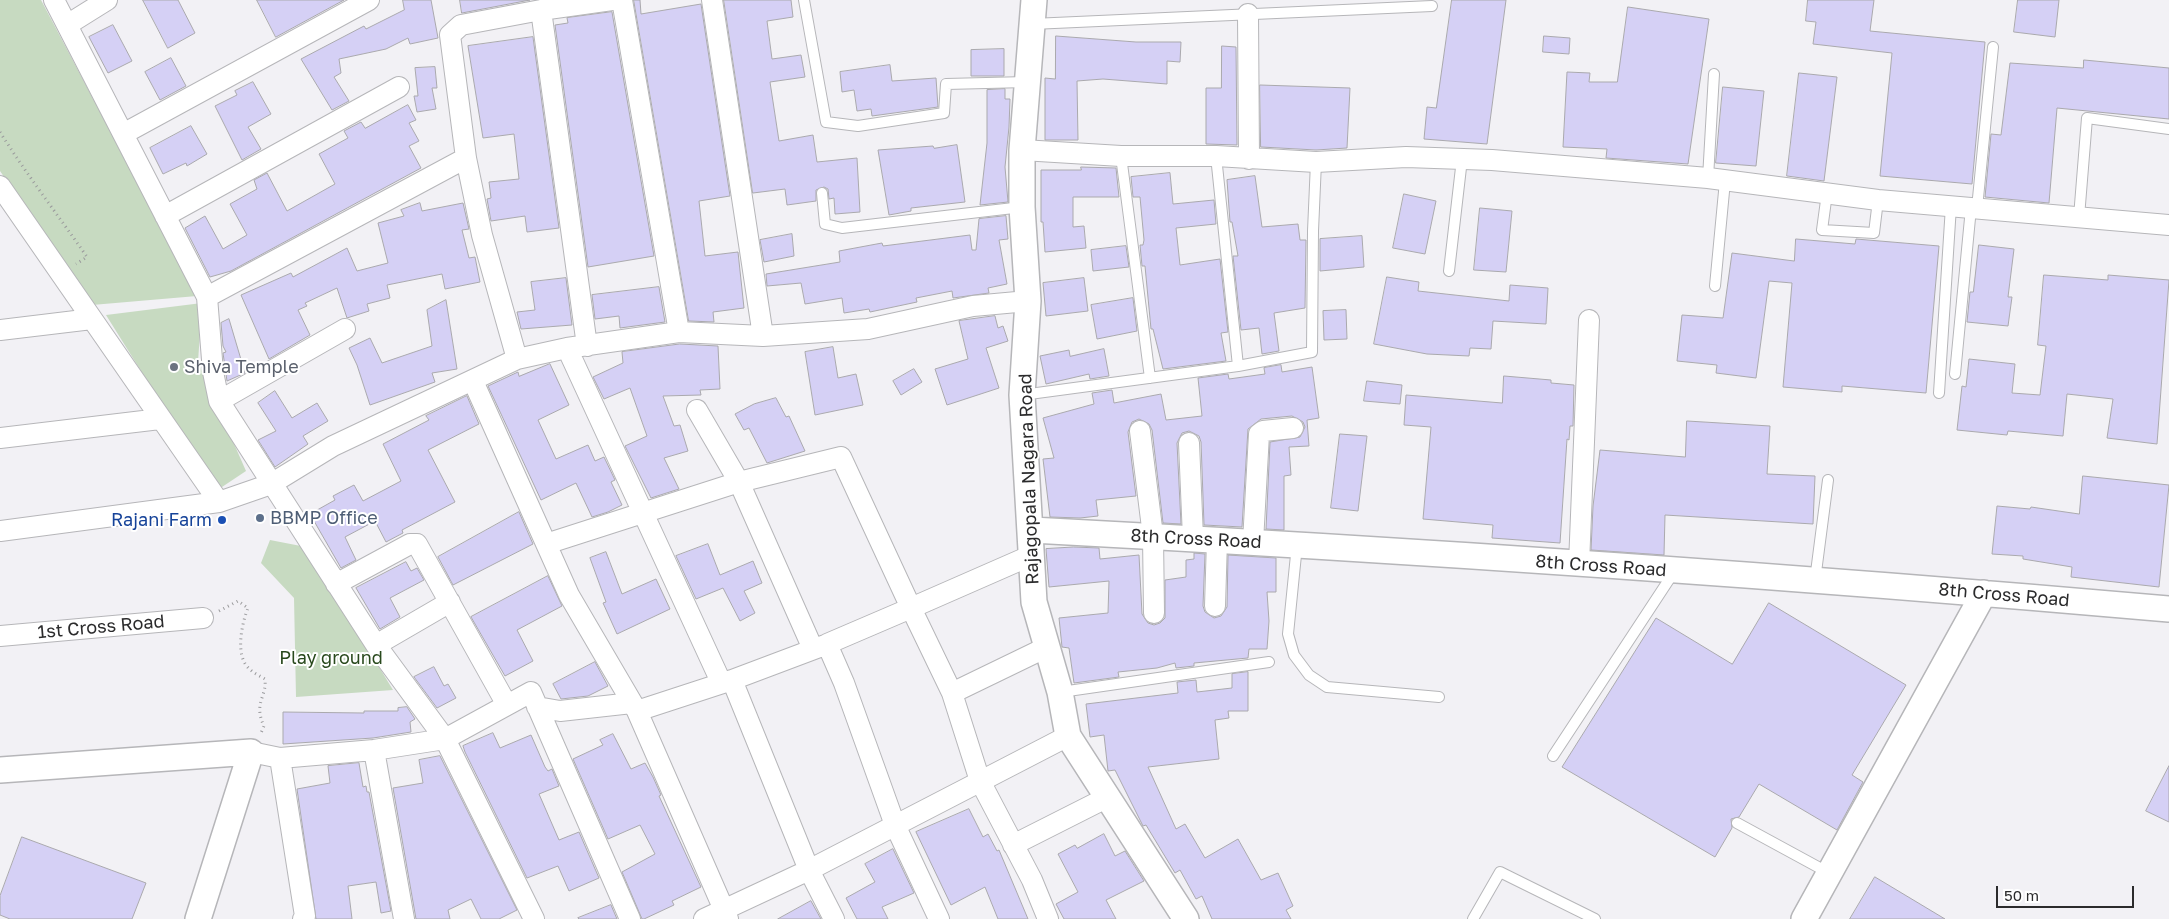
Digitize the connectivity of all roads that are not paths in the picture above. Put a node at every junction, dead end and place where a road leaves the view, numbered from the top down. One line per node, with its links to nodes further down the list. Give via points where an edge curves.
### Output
1 (54, 0): 13 (street)
2 (107, 0): 13 (street)
3 (369, 0): 19 (street)
4 (612, 0): 10 (street)
5 (622, 0): 46 (street)
6 (712, 0): 47 (street)
7 (804, 0): 16 (lane, via 826,122 858,126 944,114 946,84)
8 (1034, 0): 12 (street, Rajagopala Nagara Road)
9 (1432, 6): 11 (lane)
10 (540, 10): 23 (street, via 461,25 450,35); 48 (street)
11 (1248, 14): 12 (lane); 24 (street)
12 (1032, 24): 16 (street, Rajagopala Nagara Road)
13 (67, 25): 19 (street)
14 (1993, 47): 34 (lane)
15 (1714, 74): 27 (lane)
16 (1027, 82): 20 (street, Rajagopala Nagara Road)
17 (399, 87): 35 (street)
18 (2169, 129): 36 (lane, via 2087,118)
19 (122, 134): 35 (street)
20 (1022, 150): 21 (street); 33 (street, Rajagopala Nagara Road)
21 (1121, 156): 22 (street); 53 (lane)
22 (1216, 156): 24 (street); 51 (lane)
23 (466, 158): 40 (street); 50 (street, via 482,235)
24 (1249, 159): 26 (street)
25 (1462, 159): 26 (street, via 1406,157); 27 (street); 38 (lane)
26 (1316, 162): 51 (lane, via 1312,352)
27 (1716, 179): 30 (street); 39 (lane)
28 (0, 186): 42 (street)
29 (822, 194): 33 (lane, via 825,224 842,228)
30 (1827, 194): 31 (street); 31 (lane, via 1822,230 1874,233)
31 (1878, 200): 32 (street)
32 (1951, 206): 34 (street); 55 (lane)
33 (1022, 207): 41 (street, Rajagopala Nagara Road)
34 (1974, 208): 36 (street); 52 (lane)
35 (165, 216): 40 (street)
36 (2079, 217): 37 (street)
37 (2169, 225)
38 (1449, 271)
39 (1715, 286)
40 (207, 297): 57 (street)
41 (1028, 301): 47 (street, via 973,306 868,329); 56 (street, Rajagopala Nagara Road)
42 (92, 319): 44 (street); 59 (street)
43 (1589, 320): 78 (street)
44 (0, 330)
45 (345, 330): 57 (street)
46 (679, 332): 47 (street); 48 (street)
47 (763, 336)
48 (588, 346): 49 (street)
49 (567, 348): 50 (street); 68 (street)
50 (517, 359): 54 (street)
51 (1238, 366): 53 (lane)
52 (1955, 374)
53 (1150, 378): 56 (lane)
54 (473, 381): 66 (street, via 350,438); 75 (street)
55 (1938, 393)
56 (1022, 395): 69 (street, Rajagopala Nagara Road)
57 (219, 401): 66 (street)
58 (697, 410): 65 (street)
59 (160, 419): 62 (street); 67 (street)
60 (1293, 428): 74 (street, via 1259,434)
61 (1140, 431): 71 (street)
62 (0, 438)
63 (1189, 444): 72 (street)
64 (1828, 480): 80 (lane)
65 (739, 482): 68 (street); 85 (street, via 841,457); 91 (street)
66 (271, 484): 67 (street); 81 (street)
67 (219, 502): 70 (street)
68 (643, 512): 75 (street); 94 (street)
69 (1032, 530): 71 (street, 8th Cross Road); 77 (street, Rajagopala Nagara Road)
70 (0, 531)
71 (1153, 536): 72 (street, 8th Cross Road); 87 (street)
72 (1193, 538): 73 (street, 8th Cross Road)
73 (1217, 540): 74 (street, 8th Cross Road); 84 (street)
74 (1254, 542): 76 (street, 8th Cross Road)
75 (546, 544): 100 (street, via 570,595)
76 (1297, 544): 78 (street, 8th Cross Road); 97 (lane, via 1288,634 1294,655 1309,675 1327,688)
77 (1032, 555): 85 (street); 92 (street, Rajagopala Nagara Road, via 1034,602)
78 (1579, 564): 79 (street, 8th Cross Road)
79 (1674, 571): 80 (street, 8th Cross Road); 105 (lane)
80 (1815, 581): 82 (street, 8th Cross Road)
81 (336, 584): 83 (street, via 410,544 417,544); 90 (street)
82 (1984, 593): 86 (street, 8th Cross Road); 114 (street)
83 (450, 602): 90 (street); 98 (street)
84 (1215, 606)
85 (911, 608): 91 (street); 96 (street)
86 (2169, 609)
87 (1154, 613)
88 (202, 618): 89 (street, 1st Cross Road)
89 (0, 636)
90 (376, 645): 102 (street)
91 (820, 647): 94 (street); 111 (street, via 844,683)
92 (1047, 647): 95 (street, Rajagopala Nagara Road); 96 (street)
93 (1269, 662): 95 (lane)
94 (727, 681): 100 (street); 113 (street)
95 (1060, 692): 101 (street, Rajagopala Nagara Road)
96 (952, 693): 108 (street)
97 (1439, 697)
98 (506, 706): 99 (street, via 531,692); 102 (street)
99 (537, 707): 100 (street, via 560,712); 120 (street)
100 (634, 707): 115 (street)
101 (1068, 736): 108 (street); 109 (street, Rajagopala Nagara Road)
102 (445, 739): 103 (street); 119 (street)
103 (374, 750): 106 (street); 118 (street)
104 (251, 752): 106 (street); 107 (street); 117 (street)
105 (1553, 756)
106 (280, 758): 116 (street)
107 (0, 770)
108 (980, 781): 111 (street); 112 (street)
109 (1108, 797): 112 (street); 125 (street, Rajagopala Nagara Road)
110 (1737, 823): 114 (lane)
111 (895, 825): 113 (street); 123 (street)
112 (1013, 845): 124 (street)
113 (809, 870): 115 (street); 122 (street)
114 (1829, 873): 128 (street)
115 (726, 914): 121 (street)
116 (305, 918)
117 (198, 919)
118 (404, 919)
119 (534, 919)
120 (630, 919)
121 (704, 919)
122 (834, 919)
123 (939, 919)
124 (1048, 919)
125 (1186, 919)
126 (1473, 919): 127 (lane, via 1500,872)
127 (1595, 919)
128 (1804, 919)

